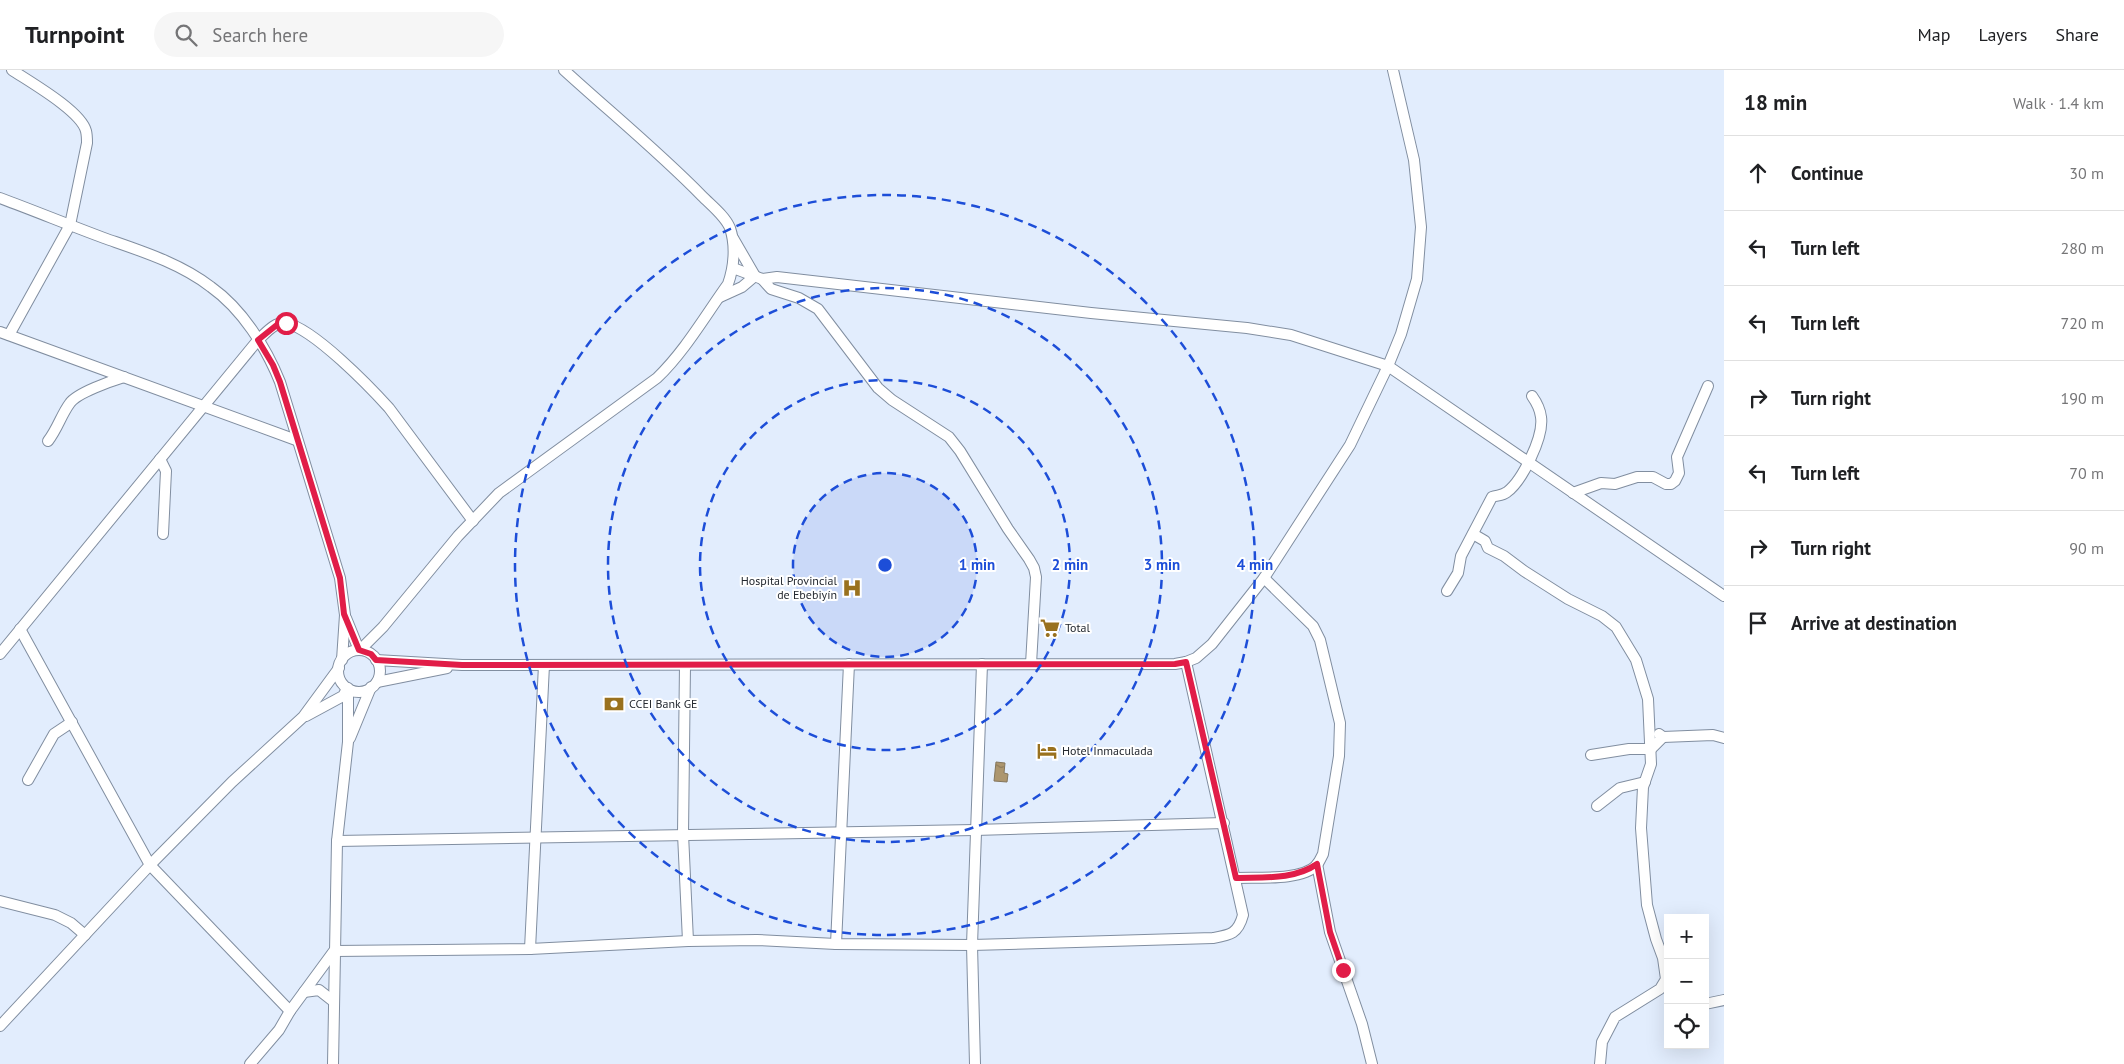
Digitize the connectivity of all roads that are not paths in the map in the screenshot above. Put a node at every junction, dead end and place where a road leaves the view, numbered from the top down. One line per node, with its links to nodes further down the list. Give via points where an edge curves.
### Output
1 (12, 70): 5 (street, via 56,99 86,130 87,143)
2 (564, 70): 6 (street, via 682,176 727,222)
3 (1393, 70): 12 (street, via 1414,160 1421,227 1417,279)
4 (0, 198): 5 (street)
5 (70, 225): 10 (street); 11 (street, via 187,271 213,288 243,318)
6 (732, 237): 7 (street); 8 (street)
7 (733, 268): 8 (street); 9 (street, via 728,284)
8 (759, 277): 9 (street); 12 (street, via 1247,328 1291,335); 38 (street, via 771,289 799,298 818,309 878,388 949,437 960,451 1034,568)
9 (717, 299): 22 (street, via 677,356 657,378 500,493)
10 (5, 334): 13 (street)
11 (258, 340): 16 (street); 17 (street, via 280,382); 22 (street, via 278,324 286,323 300,329 334,354 390,408)
12 (1388, 366): 20 (street); 25 (street, via 1350,445)
13 (124, 378): 16 (street); 18 (street, via 103,384 71,401 58,429)
14 (1708, 386): 21 (street, via 1677,457 1679,473 1675,481 1666,484 1653,477 1636,477 1615,484 1601,483)
15 (1532, 396): 20 (street, via 1542,418)
16 (203, 406): 17 (street); 19 (street)
17 (296, 440): 28 (street, via 340,578)
18 (48, 441)
19 (160, 459): 23 (street, via 166,471); 30 (street)
20 (1528, 463): 21 (street); 24 (street, via 1508,491 1492,497)
21 (1574, 493): 27 (street)
22 (473, 521): 29 (street)
23 (163, 534)
24 (1473, 534): 26 (street, via 1458,573); 48 (street, via 1480,537 1488,548 1616,627 1636,660 1644,683)
25 (1264, 578): 34 (street, via 1212,644); 63 (street, via 1313,626 1320,640 1340,723 1339,756 1323,854)
26 (1447, 591)
27 (1724, 596)
28 (344, 614): 31 (street); 35 (street)
29 (383, 626): 31 (street); 33 (street)
30 (20, 629): 32 (street); 47 (street)
31 (360, 650): 33 (street); 35 (street, via 349,653)
32 (0, 654)
33 (374, 657): 39 (street); 42 (street, via 380,671)
34 (1186, 662): 38 (street); 57 (street)
35 (340, 664): 43 (street, via 340,679); 45 (street)
36 (849, 664): 37 (street); 41 (street); 59 (street)
37 (982, 664): 38 (street); 58 (street)
38 (1031, 664)
39 (462, 665): 40 (street); 42 (street)
40 (544, 665): 41 (street); 61 (street)
41 (685, 665): 60 (street)
42 (374, 685): 43 (street, via 360,692); 51 (street)
43 (348, 688): 44 (street, via 343,696); 46 (street)
44 (318, 709): 45 (street); 46 (street, via 336,709)
45 (303, 718): 64 (street, via 232,782)
46 (346, 719): 51 (street)
47 (72, 722): 54 (street, via 54,734); 64 (street)
48 (1650, 727): 49 (street); 52 (street)
49 (1663, 737): 50 (street, via 1713,735); 52 (street)
50 (1724, 738)
51 (348, 742): 62 (street)
52 (1652, 749): 53 (street, via 1629,748); 55 (street)
53 (1591, 755)
54 (28, 780)
55 (1645, 782): 56 (street, via 1620,788); 73 (street, via 1642,828 1645,890)
56 (1597, 806)
57 (1224, 824): 58 (street); 65 (street)
58 (975, 830): 59 (street); 70 (street)
59 (841, 832): 60 (street); 69 (street)
60 (683, 834): 61 (street); 68 (street)
61 (535, 836): 62 (street); 71 (street)
62 (337, 841): 72 (street)
63 (1317, 864): 65 (street, via 1307,872 1295,875); 84 (street, via 1330,932 1362,1024)
64 (150, 865): 67 (street); 79 (street)
65 (1236, 878): 70 (street, via 1243,915 1240,927 1229,935)
66 (0, 901): 67 (street, via 55,915)
67 (85, 935): 80 (street)
68 (688, 941): 69 (street); 71 (street)
69 (836, 944): 70 (street)
70 (972, 945): 83 (street)
71 (530, 949): 72 (street)
72 (334, 950): 75 (street); 77 (street)
73 (1664, 963)
74 (1664, 983): 85 (street, via 1615,1017 1602,1042)
75 (304, 992): 77 (street, via 319,990); 79 (street)
76 (1724, 1000): 78 (street)
77 (333, 1001): 82 (street)
78 (1709, 1004)
79 (290, 1010): 81 (street)
80 (0, 1026)
81 (250, 1064)
82 (333, 1064)
83 (974, 1064)
84 (1372, 1064)
85 (1600, 1064)

